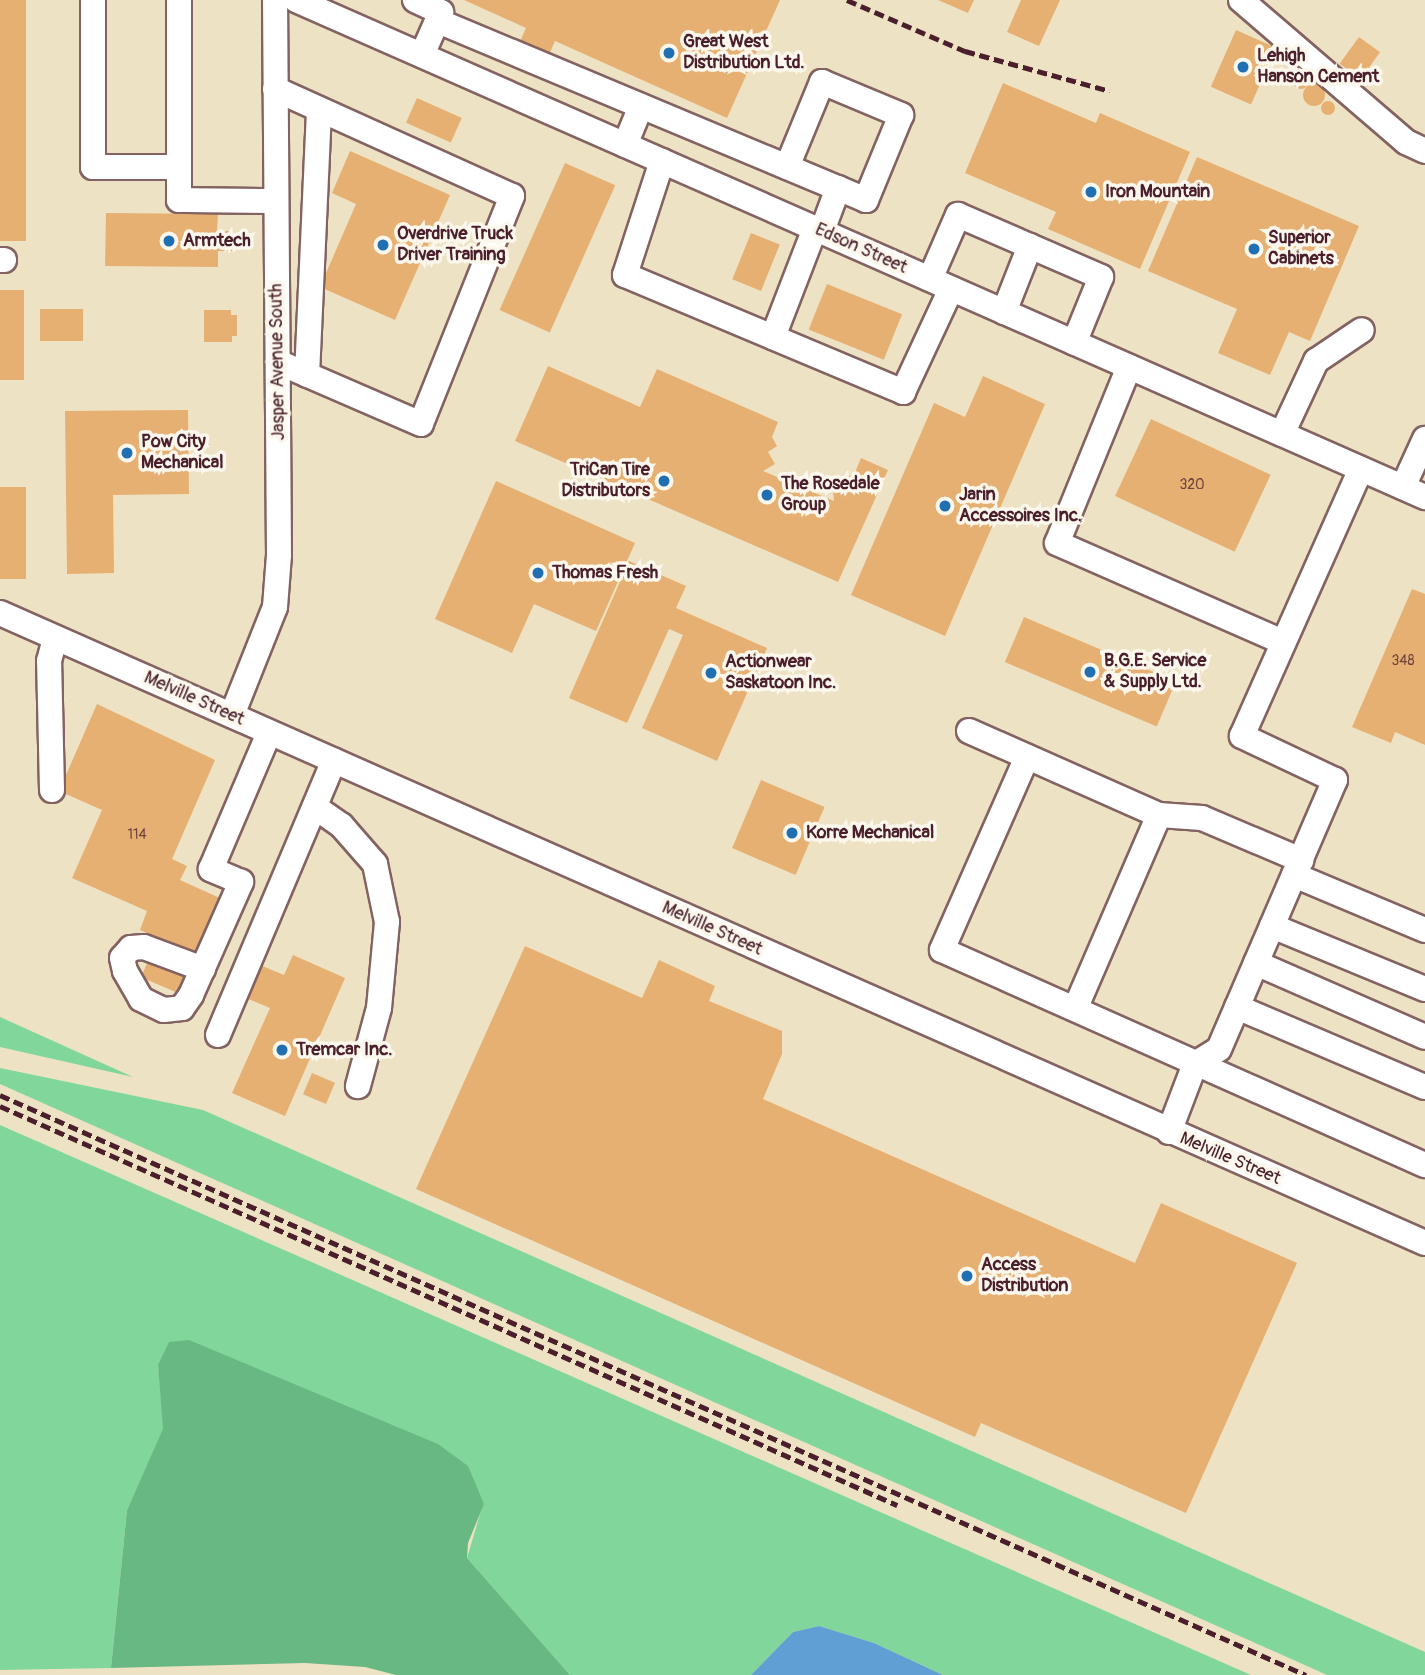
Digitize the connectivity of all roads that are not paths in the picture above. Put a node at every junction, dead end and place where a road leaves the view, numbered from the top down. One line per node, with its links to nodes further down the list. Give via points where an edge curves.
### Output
1 (93, 0): 17 (street, via 93,167)
2 (179, 0): 17 (street)
3 (275, 0): 11 (street, Jasper Avenue South)
4 (296, 0): 9 (street, Edson Street)
5 (415, 0): 7 (street, via 441,12)
6 (1241, 0): 15 (street, via 1406,142)
7 (438, 21): 8 (street); 9 (street)
8 (500, 47): 10 (street); 12 (street)
9 (422, 55): 10 (street, Edson Street)
10 (482, 82): 14 (street, Edson Street)
11 (275, 89): 13 (street); 20 (street, Jasper Avenue South)
12 (641, 106): 14 (street); 18 (street)
13 (319, 109): 30 (street); 30 (street, via 512,196 421,424)
14 (625, 145): 16 (street, Edson Street)
15 (1425, 151)
16 (662, 161): 21 (street, Edson Street); 26 (street, via 625,275)
17 (179, 167): 20 (street, via 179,200)
18 (787, 167): 19 (street); 19 (street, via 822,82 901,115 866,200)
19 (838, 188): 21 (street)
20 (276, 201): 28 (street, Jasper Avenue South)
21 (819, 230): 23 (street, Edson Street); 26 (street)
22 (1030, 246): 23 (street, via 958,215); 24 (street); 27 (street, via 1101,277)
23 (940, 284): 24 (street, Edson Street); 26 (street, via 903,392)
24 (1004, 312): 27 (street, Edson Street)
25 (1362, 330): 31 (street, via 1316,361)
26 (773, 337)
27 (1074, 343): 29 (street, Edson Street)
28 (278, 362): 30 (street); 38 (street, Jasper Avenue South, via 275,607)
29 (1129, 367): 31 (street, Edson Street); 37 (street, via 1057,543)
30 (307, 375)
31 (1282, 434): 33 (street, Edson Street)
32 (1425, 439): 34 (street)
33 (1361, 469): 34 (street, Edson Street); 37 (street)
34 (1414, 492)
35 (0, 613): 36 (street, Melville Street)
36 (55, 638): 38 (street, Melville Street); 43 (street, via 49,661)
37 (1283, 642): 46 (street, via 1242,736 1335,780)
38 (232, 715): 40 (street, Melville Street)
39 (969, 731): 41 (street)
40 (269, 733): 42 (street, Melville Street); 50 (street, via 211,869 241,882)
41 (1027, 757): 45 (street); 53 (street, via 942,950)
42 (334, 760): 44 (street); 59 (street, Melville Street)
43 (52, 790)
44 (315, 807): 54 (street); 57 (street, via 341,825 375,864 387,922 379,1008)
45 (1159, 815): 46 (street, via 1202,818); 53 (street)
46 (1298, 867): 47 (street); 48 (street)
47 (1272, 926): 49 (street); 51 (street)
48 (1425, 930)
49 (1256, 963): 52 (street); 55 (street)
50 (203, 969)
51 (1425, 989)
52 (1237, 1007): 56 (street, via 1219,1049); 58 (street)
53 (1075, 1009): 56 (street)
54 (218, 1035)
55 (1425, 1037)
56 (1195, 1064): 59 (street); 60 (street)
57 (358, 1086)
58 (1425, 1087)
59 (1169, 1132): 61 (street, Melville Street)
60 (1425, 1166)
61 (1425, 1243)

